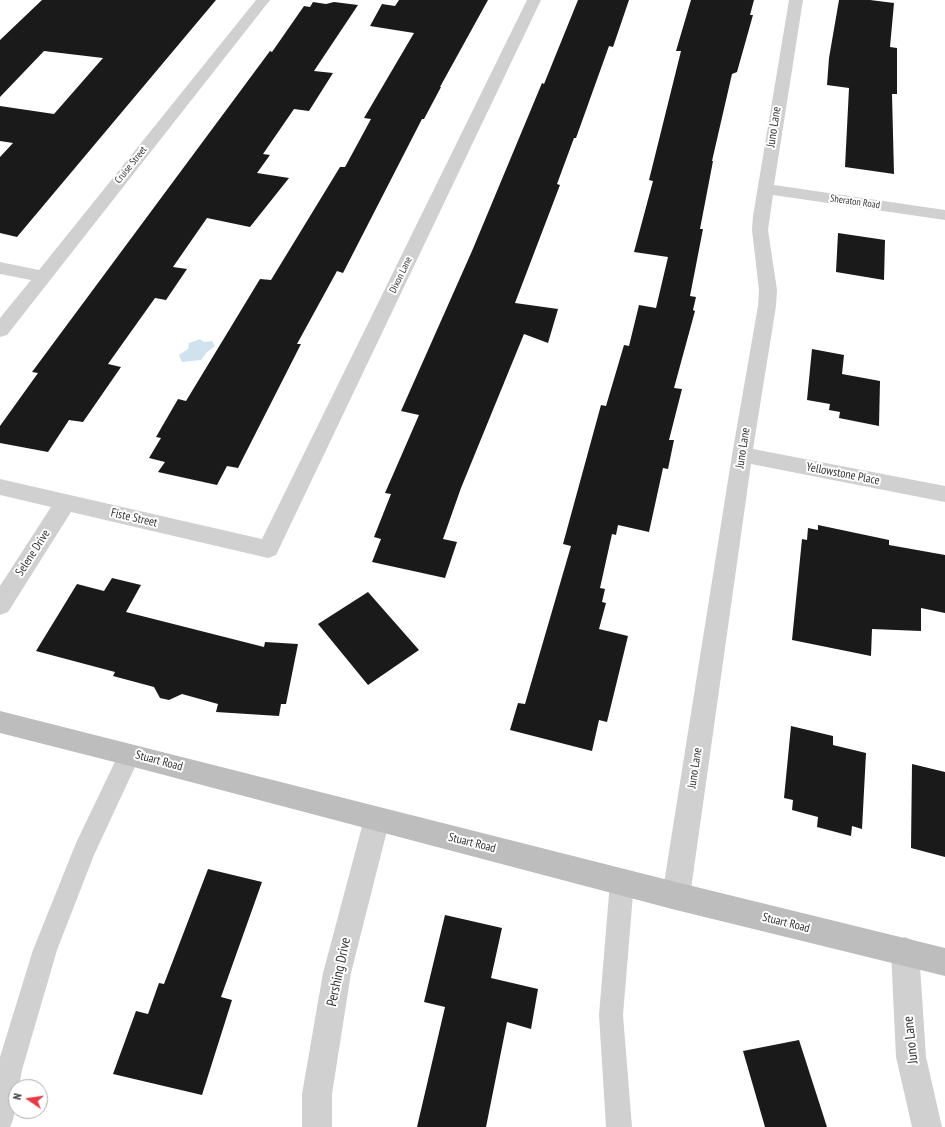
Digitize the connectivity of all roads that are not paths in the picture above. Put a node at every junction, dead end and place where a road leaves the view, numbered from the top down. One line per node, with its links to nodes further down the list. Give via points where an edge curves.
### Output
1 (263, 0): 7 (street, Cruise Street)
2 (534, 0): 13 (street, Dixon Lane)
3 (796, 0): 4 (street, Juno Lane)
4 (765, 189): 5 (street, Sheraton Road); 9 (street, Juno Lane, via 760,230 768,290)
5 (945, 215)
6 (0, 268): 7 (street)
7 (42, 276): 8 (street, Cruise Street)
8 (0, 331)
9 (742, 455): 11 (street, Yellowstone Place); 19 (street, Juno Lane)
10 (0, 487): 12 (street, Fiste Street)
11 (945, 494)
12 (66, 502): 13 (street, Fiste Street); 14 (street, Selene Drive)
13 (268, 549)
14 (0, 605)
15 (0, 722): 16 (street, Stuart Road)
16 (130, 754): 17 (street, Stuart Road); 22 (lane, via 84,851 45,950 9,1070)
17 (378, 819): 18 (street, Stuart Road); 23 (street, Pershing Drive, via 337,973 317,1094)
18 (622, 882): 19 (street, Stuart Road); 24 (lane, via 611,1015)
19 (676, 896): 20 (street, Stuart Road)
20 (905, 951): 21 (street, Stuart Road); 25 (street, Juno Lane, via 911,1057)
21 (945, 962)
22 (0, 1120)
23 (316, 1127)
24 (619, 1127)
25 (927, 1127)

